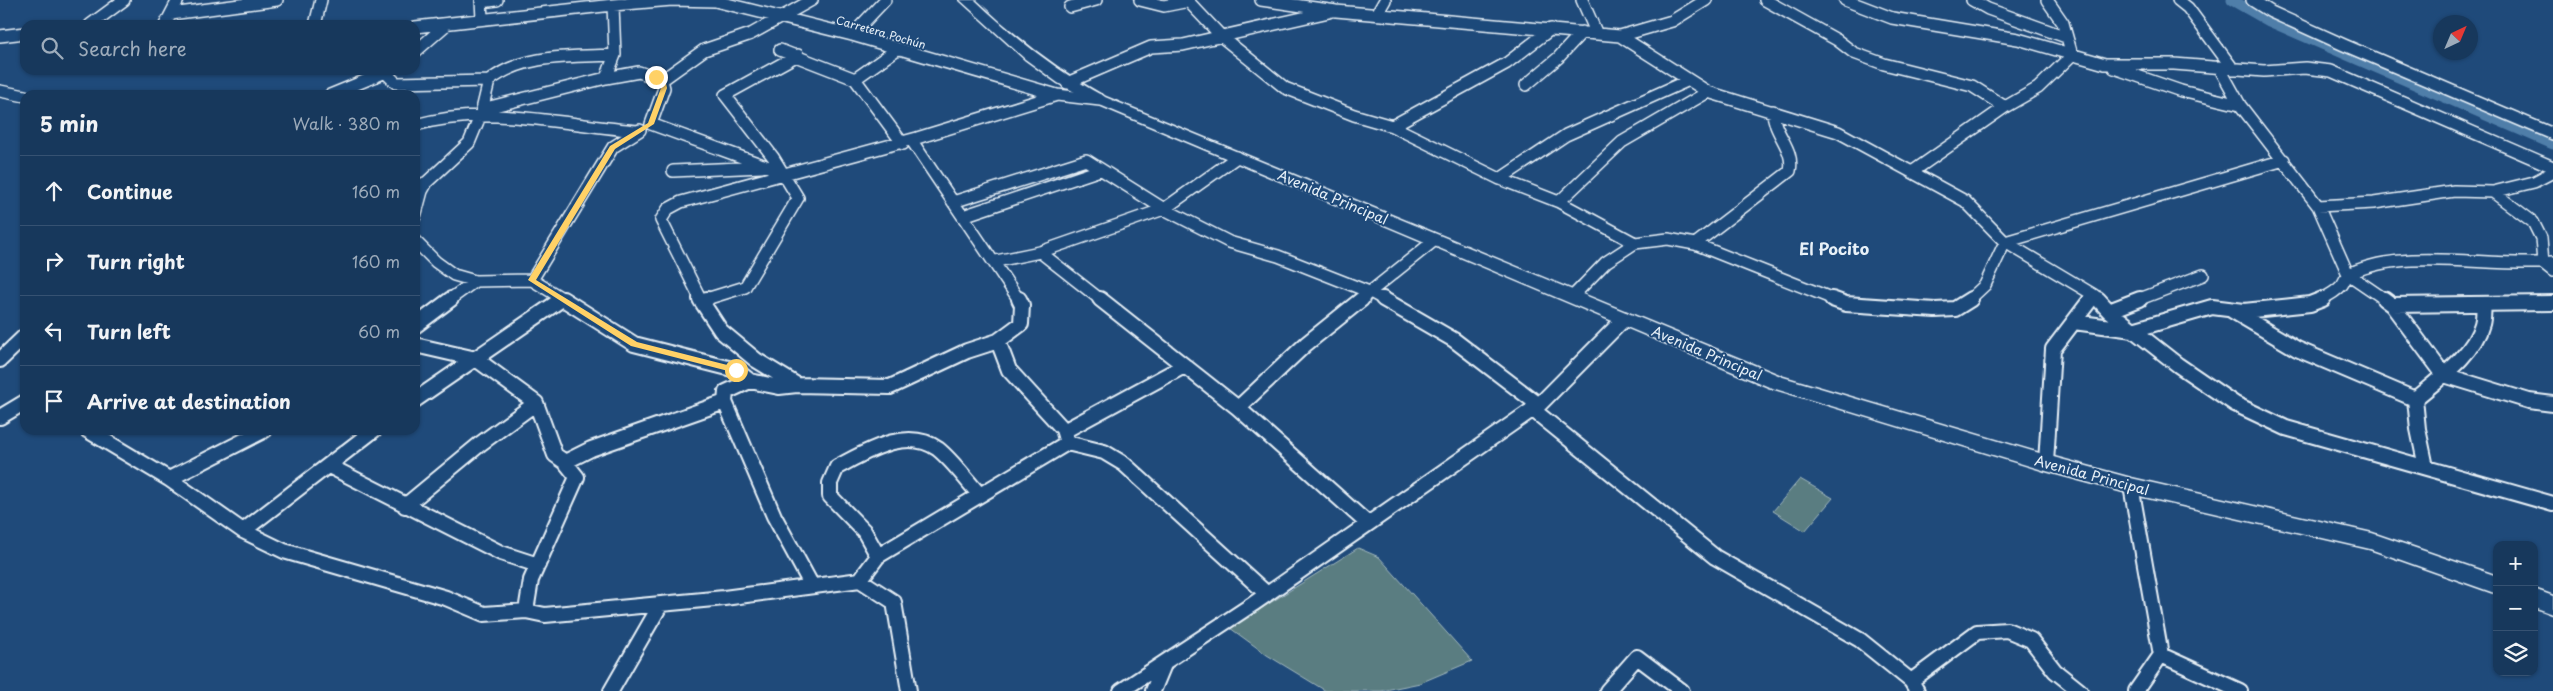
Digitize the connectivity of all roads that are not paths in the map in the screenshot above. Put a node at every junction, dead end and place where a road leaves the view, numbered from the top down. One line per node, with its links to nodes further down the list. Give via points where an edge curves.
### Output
1 (124, 0): 35 (street)
2 (178, 0): 31 (street)
3 (276, 0): 31 (street)
4 (321, 0): 37 (street)
5 (497, 0): 24 (street)
6 (571, 0): 29 (street)
7 (672, 0): 8 (street, Carretera Pochún); 27 (street, Carretera Pochún)
8 (715, 0): 33 (street, Carretera Pochún)
9 (812, 0): 33 (street)
10 (885, 0): 44 (street)
11 (967, 0): 66 (main road, Avenida Principal)
12 (1096, 0): 28 (street)
13 (1140, 0): 25 (street, via 1164,8)
14 (1261, 0): 26 (street)
15 (1385, 0): 32 (street)
16 (1582, 0): 42 (street)
17 (1706, 0): 46 (street, via 1672,20)
18 (1765, 0): 72 (street, via 1854,53 1884,64 1972,86)
19 (1845, 0): 54 (street, via 1892,18 2018,39)
20 (1972, 0): 48 (street, via 1988,9)
21 (2047, 0): 48 (street, via 2063,23)
22 (2178, 0): 57 (street, via 2188,8)
23 (2252, 0): 79 (street, via 2270,12 2344,45)
24 (481, 1): 34 (street)
25 (1188, 1): 47 (street)
26 (1308, 3): 30 (street)
27 (613, 5): 29 (street, Carretera Pochún); 52 (street)
28 (1070, 7)
29 (567, 11): 34 (street, Carretera Pochún)
30 (1336, 11): 32 (street); 47 (street)
31 (171, 14): 36 (street)
32 (1377, 14): 40 (street)
33 (781, 16): 44 (street, Carretera Pochún); 62 (street, via 751,34 704,50)
34 (482, 19): 38 (street, Carretera Pochún)
35 (97, 20)
36 (168, 20)
37 (316, 20)
38 (447, 24): 39 (street, Carretera Pochún); 49 (street)
39 (420, 27)
40 (1551, 30): 41 (street); 77 (street, via 1502,66)
41 (1582, 32): 42 (street); 65 (street)
42 (1596, 32): 46 (street)
43 (20, 34): 45 (street)
44 (852, 35): 51 (street, Carretera Pochún)
45 (0, 36)
46 (1620, 36): 63 (street)
47 (1222, 37): 66 (street, via 1180,46 1151,47); 77 (street, via 1285,88)
48 (2066, 37): 54 (street)
49 (420, 48)
50 (780, 50): 53 (street)
51 (896, 50): 61 (street); 66 (street, Carretera Pochún)
52 (615, 55): 60 (street); 64 (street, via 544,60 497,72)
53 (798, 55): 61 (street); 89 (street, via 725,95)
54 (2072, 56): 55 (street); 72 (street, via 2038,88)
55 (2104, 64): 56 (street); 71 (street, via 2181,91)
56 (2219, 67): 57 (street); 71 (street)
57 (2234, 69): 84 (street, via 2331,71)
58 (380, 75): 67 (street)
59 (390, 75): 64 (street, via 396,83)
60 (606, 78): 62 (street, via 639,72); 74 (street)
61 (855, 79): 80 (street)
62 (662, 80): 76 (street, via 664,88)
63 (1690, 80): 69 (street); 90 (street, via 1566,135)
64 (490, 81): 74 (street)
65 (1526, 85)
66 (1062, 89): 80 (street); 81 (main road, Avenida Principal, via 1100,100)
67 (343, 90)
68 (0, 91): 70 (street)
69 (1708, 92): 73 (street); 96 (street, via 1622,142)
70 (20, 95)
71 (2240, 104): 82 (street)
72 (2005, 107): 87 (street)
73 (1773, 111): 87 (street, via 1838,132); 103 (street, via 1775,127 1791,151 1793,162 1790,171)
74 (481, 112): 75 (street); 78 (street); 91 (street, via 469,143)
75 (420, 124)
76 (651, 124): 78 (street); 83 (street)
77 (1392, 126): 90 (street)
78 (638, 131): 111 (street, via 612,147)
79 (2553, 134)
80 (907, 142): 89 (street); 95 (street)
81 (1237, 157): 98 (street); 100 (main road, Avenida Principal)
82 (2284, 160): 97 (street); 101 (street)
83 (770, 167): 86 (street); 89 (street)
84 (2553, 167)
85 (1100, 170): 95 (street, via 1086,160); 98 (street); 99 (street)
86 (673, 171)
87 (1912, 172): 101 (street, via 1965,201)
88 (2553, 172): 93 (street, via 2534,182)
89 (784, 173): 117 (street, via 798,198 745,288); 117 (street, via 681,202 668,209 660,220)
90 (1500, 180): 96 (street)
91 (427, 182): 92 (street); 94 (street)
92 (420, 185)
93 (2493, 192): 97 (street, via 2454,191 2374,203); 107 (street, via 2533,222)
94 (420, 199)
95 (953, 202): 99 (street)
96 (1559, 202): 102 (street)
97 (2318, 206): 110 (street)
98 (1164, 209): 105 (street); 113 (street, via 1230,242 1278,256)
99 (963, 216): 106 (street)
100 (1435, 240): 113 (street); 115 (main road, Avenida Principal)
101 (2005, 242): 103 (street, via 1985,285 1956,310 1846,304); 114 (street)
102 (1635, 243): 103 (street, via 1668,239); 115 (street, via 1606,262)
103 (1695, 244)
104 (420, 246): 112 (street, via 454,275)
105 (1040, 252): 106 (street); 132 (street)
106 (996, 262): 128 (street, via 1022,305 1021,324)
107 (2548, 263): 108 (street); 110 (street, via 2522,265 2408,260 2380,263)
108 (2553, 271)
109 (2203, 274): 122 (street)
110 (2348, 274): 120 (street); 121 (street, via 2347,280 2321,302 2244,311)
111 (532, 280): 112 (street); 116 (street)
112 (476, 281): 124 (street)
113 (1372, 292): 142 (street, via 1454,340); 143 (street, via 1306,344)
114 (2094, 295): 122 (street); 125 (street)
115 (1572, 297): 123 (main road, Avenida Principal)
116 (562, 299): 130 (street); 134 (street, via 634,344 736,370)
117 (701, 301): 135 (street, via 721,330 756,360)
118 (2553, 303): 119 (street)
119 (2484, 304): 120 (street); 133 (street, via 2481,326)
120 (2392, 305): 133 (street)
121 (2228, 309): 126 (street, via 2212,307); 137 (street, via 2257,330 2300,351)
122 (2109, 311): 126 (street)
123 (1624, 319): 142 (street); 150 (main road, Avenida Principal, via 1776,382)
124 (420, 322)
125 (2074, 322): 126 (street); 150 (street, via 2053,349)
126 (2133, 330): 152 (street, via 2235,404 2286,428 2334,444)
127 (20, 341): 131 (street)
128 (998, 341): 135 (street, via 890,387); 148 (street, via 1009,370)
129 (420, 346): 130 (street)
130 (476, 359): 136 (street); 139 (street)
131 (0, 360)
132 (1184, 366): 143 (street); 148 (street)
133 (2444, 375): 137 (street); 140 (street)
134 (750, 381): 135 (street, via 779,388); 138 (street, via 726,392)
135 (796, 385)
136 (420, 397)
137 (2415, 399): 152 (street)
138 (725, 402): 149 (street, via 591,449); 164 (street, via 774,516)
139 (536, 403): 149 (street, via 555,455); 157 (street)
140 (2553, 404)
141 (20, 405): 144 (street)
142 (1536, 407): 158 (street); 172 (street, via 1715,557 1860,640)
143 (1238, 408): 158 (street)
144 (0, 417)
145 (95, 435): 153 (street)
146 (255, 435): 153 (street)
147 (368, 435): 151 (street)
148 (1066, 437): 155 (street); 165 (street, via 1124,464)
149 (565, 462): 161 (street, via 576,477)
150 (2046, 463): 154 (main road, Avenida Principal)
151 (329, 466): 157 (street); 159 (street)
152 (2426, 467): 156 (street)
153 (169, 479): 159 (street)
154 (2131, 486): 163 (main road, Avenida Principal, via 2372,541); 170 (street)
155 (980, 495): 160 (street); 160 (street, via 930,444 910,440 888,443 837,467 830,484 830,496 864,532)
156 (2553, 504)
157 (405, 506): 161 (street, via 501,554)
158 (1368, 523): 165 (street)
159 (243, 532): 169 (street, via 284,551 446,598 484,614)
160 (878, 556): 162 (street)
161 (538, 565): 169 (street, via 531,580)
162 (860, 580): 164 (street); 174 (street, via 894,602)
163 (2493, 584)
164 (812, 586): 167 (street)
165 (1268, 594): 171 (street)
166 (2538, 599): 168 (main road)
167 (661, 604): 169 (street, via 545,615); 173 (street)
168 (2553, 605)
169 (526, 612)
170 (2161, 655): 180 (street); 181 (street)
171 (1165, 662): 175 (street); 176 (street)
172 (1914, 686): 179 (street, via 1977,632 2007,630 2031,640 2055,671)
173 (611, 691)
174 (909, 691)
175 (1121, 691)
176 (1153, 691)
177 (1607, 691): 178 (street, via 1638,657)
178 (1682, 691)
179 (2080, 691)
180 (2136, 691)
181 (2240, 691)

